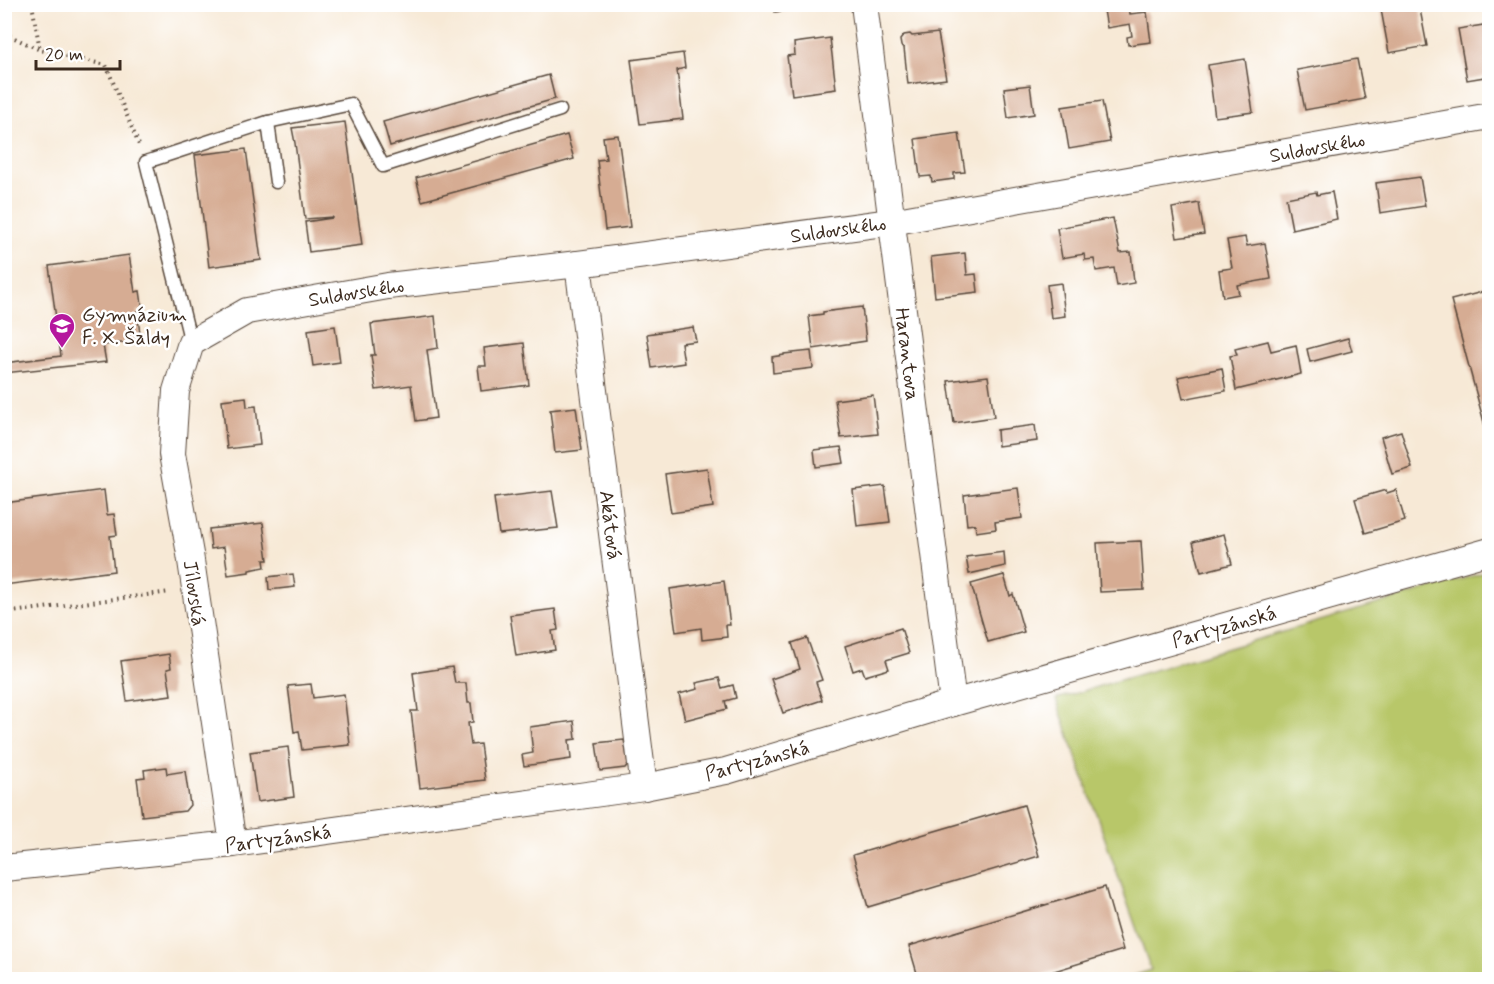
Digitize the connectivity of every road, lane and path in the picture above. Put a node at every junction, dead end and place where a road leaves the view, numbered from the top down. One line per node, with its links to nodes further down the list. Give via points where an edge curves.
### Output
1 (32, 4): 4 (path)
2 (864, 4): 10 (street, Harantova)
3 (4, 33): 4 (path)
4 (40, 50): 8 (path, via 106,65)
5 (561, 110): 7 (lane, via 383,166 351,104)
6 (1490, 116): 10 (street, Suldovského)
7 (268, 122): 8 (lane); 9 (lane)
8 (146, 162): 12 (lane)
9 (276, 182)
10 (891, 222): 11 (street, Suldovského); 16 (street, Harantova)
11 (578, 264): 12 (street, Suldovského, via 388,286 247,310); 17 (street, Akátová)
12 (191, 343): 14 (street, Jílovská, via 176,391 172,454)
13 (1490, 551): 16 (street, Partyzánská)
14 (194, 589): 15 (path); 18 (street, Jílovská)
15 (4, 613)
16 (953, 703): 17 (street, Partyzánská, via 726,771)
17 (644, 787): 18 (street, Partyzánská)
18 (233, 844): 19 (street, Partyzánská)
19 (4, 868)

